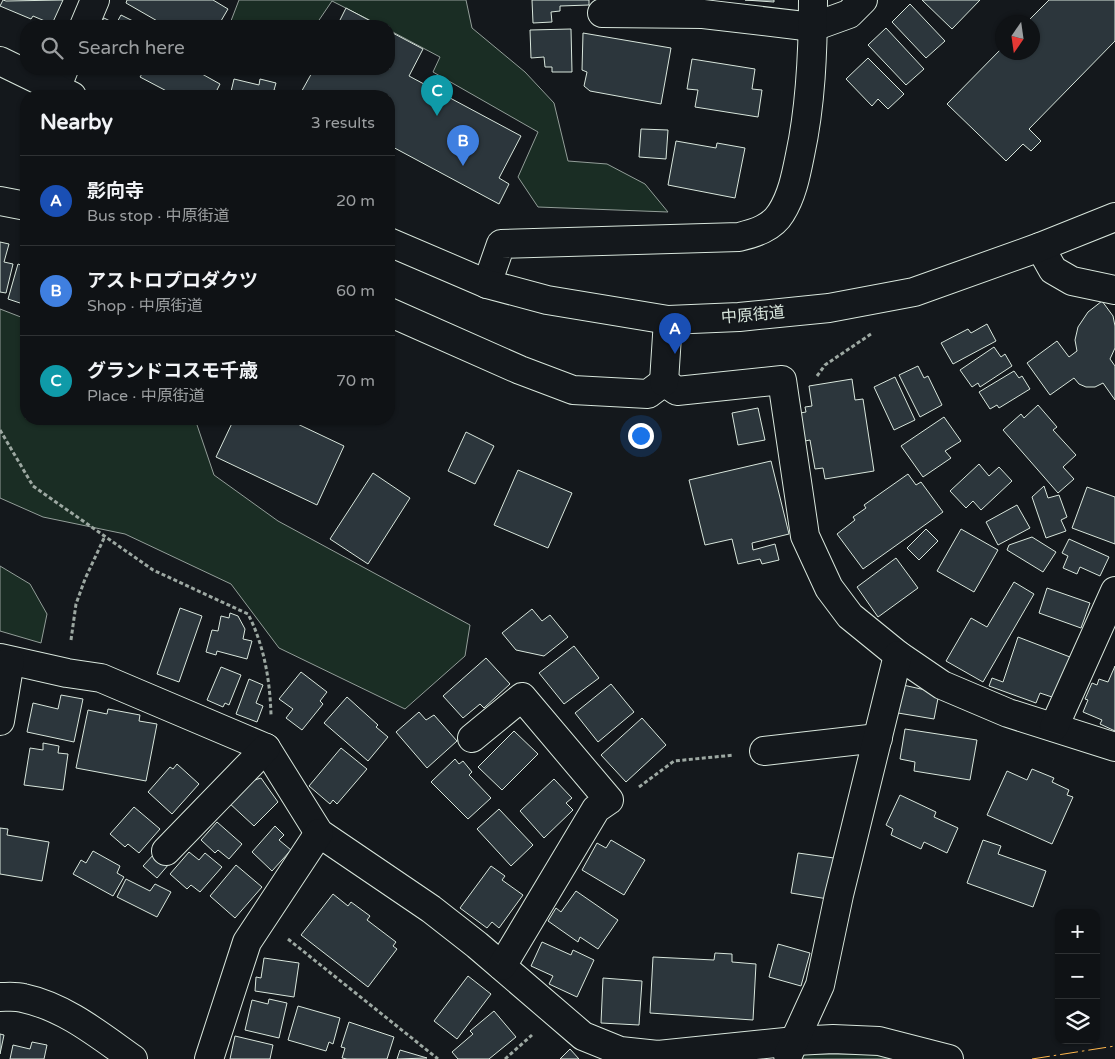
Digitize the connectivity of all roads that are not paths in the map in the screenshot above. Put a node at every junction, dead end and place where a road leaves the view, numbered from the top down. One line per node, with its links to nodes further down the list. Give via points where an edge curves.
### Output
1 (95, 0): 5 (street)
2 (813, 0): 6 (street)
3 (863, 0): 6 (street, via 849,14)
4 (602, 13): 6 (street, via 703,14)
5 (87, 20)
6 (813, 27): 16 (street, via 804,137 795,181 780,214 763,230 739,238 501,244)
7 (0, 61): 8 (street)
8 (20, 68)
9 (37, 75): 10 (street)
10 (64, 85)
11 (0, 201): 12 (street)
12 (20, 205)
13 (1115, 217): 15 (street, 中原街道)
14 (395, 245): 16 (street, 中原街道)
15 (1040, 247): 17 (street, via 1053,270 1059,274 1072,281); 19 (street, 中原街道, via 914,292 828,308)
16 (487, 284): 19 (street, 中原街道, via 547,300)
17 (1115, 290)
18 (395, 315): 20 (street, via 573,390 648,394)
19 (668, 320): 20 (street)
20 (664, 382): 22 (street, via 677,391 782,380 806,536 829,588 850,616)
21 (1115, 591): 25 (street)
22 (898, 655): 25 (street, via 942,685 1008,713); 27 (street)
23 (5, 659): 24 (street); 29 (street, via 101,678)
24 (0, 721)
25 (1054, 727): 28 (street)
26 (472, 738): 33 (street, via 522,698 608,800 596,809)
27 (878, 738): 30 (street); 35 (street, via 820,985)
28 (1115, 747)
29 (266, 748): 31 (street); 32 (street)
30 (764, 752)
31 (319, 833): 33 (street, via 431,909); 37 (street, via 247,942)
32 (166, 851)
33 (502, 966): 35 (street, via 583,1036 620,1051 658,1055)
34 (0, 997): 36 (street, via 22,998 55,1008)
35 (790, 1050): 38 (street, via 834,1039 878,1041)
36 (133, 1059)
37 (209, 1059)
38 (949, 1059)

